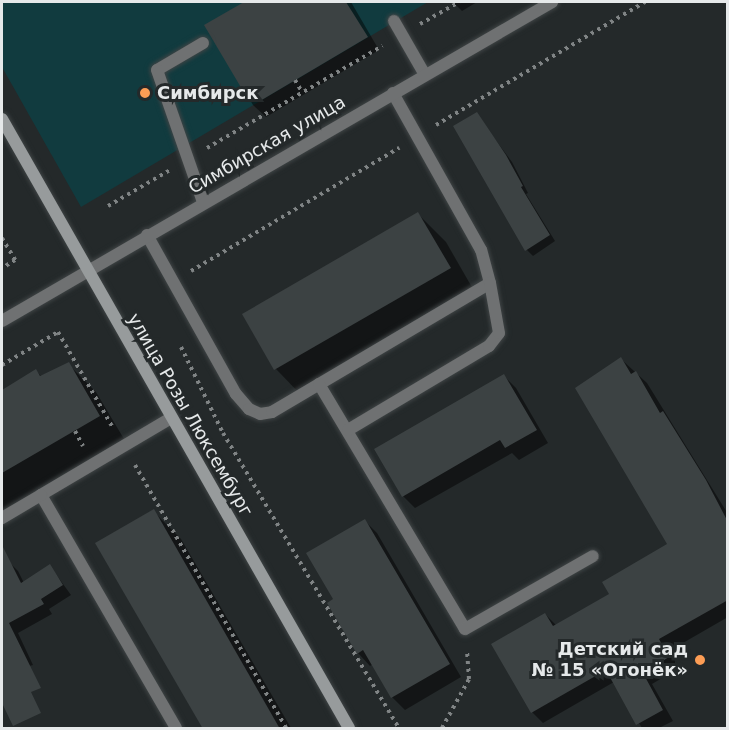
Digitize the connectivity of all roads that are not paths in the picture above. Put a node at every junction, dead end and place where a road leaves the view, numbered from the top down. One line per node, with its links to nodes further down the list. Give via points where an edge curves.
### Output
1 (552, 2): 4 (street, Симбирская улица)
2 (394, 21): 4 (street)
3 (203, 43): 7 (street, via 157,70)
4 (425, 75): 5 (street, Симбирская улица)
5 (393, 93): 7 (street, Симбирская улица); 10 (street, via 482,250)
6 (2, 119): 9 (main road, улица Розы Люксембург)
7 (203, 202): 8 (street, Симбирская улица)
8 (147, 235): 9 (street, Симбирская улица); 12 (street, via 236,394 249,409 260,414 272,412)
9 (86, 271): 11 (street, Симбирская улица); 13 (main road, улица Розы Люксембург)
10 (490, 283): 12 (street); 14 (street, via 499,333 489,346)
11 (2, 321)
12 (319, 384): 14 (street)
13 (171, 418): 15 (street); 19 (main road, улица Розы Люксембург)
14 (348, 430): 17 (street, via 465,629)
15 (41, 495): 16 (street); 18 (street)
16 (2, 518)
17 (593, 556)
18 (176, 729)
19 (349, 729)

